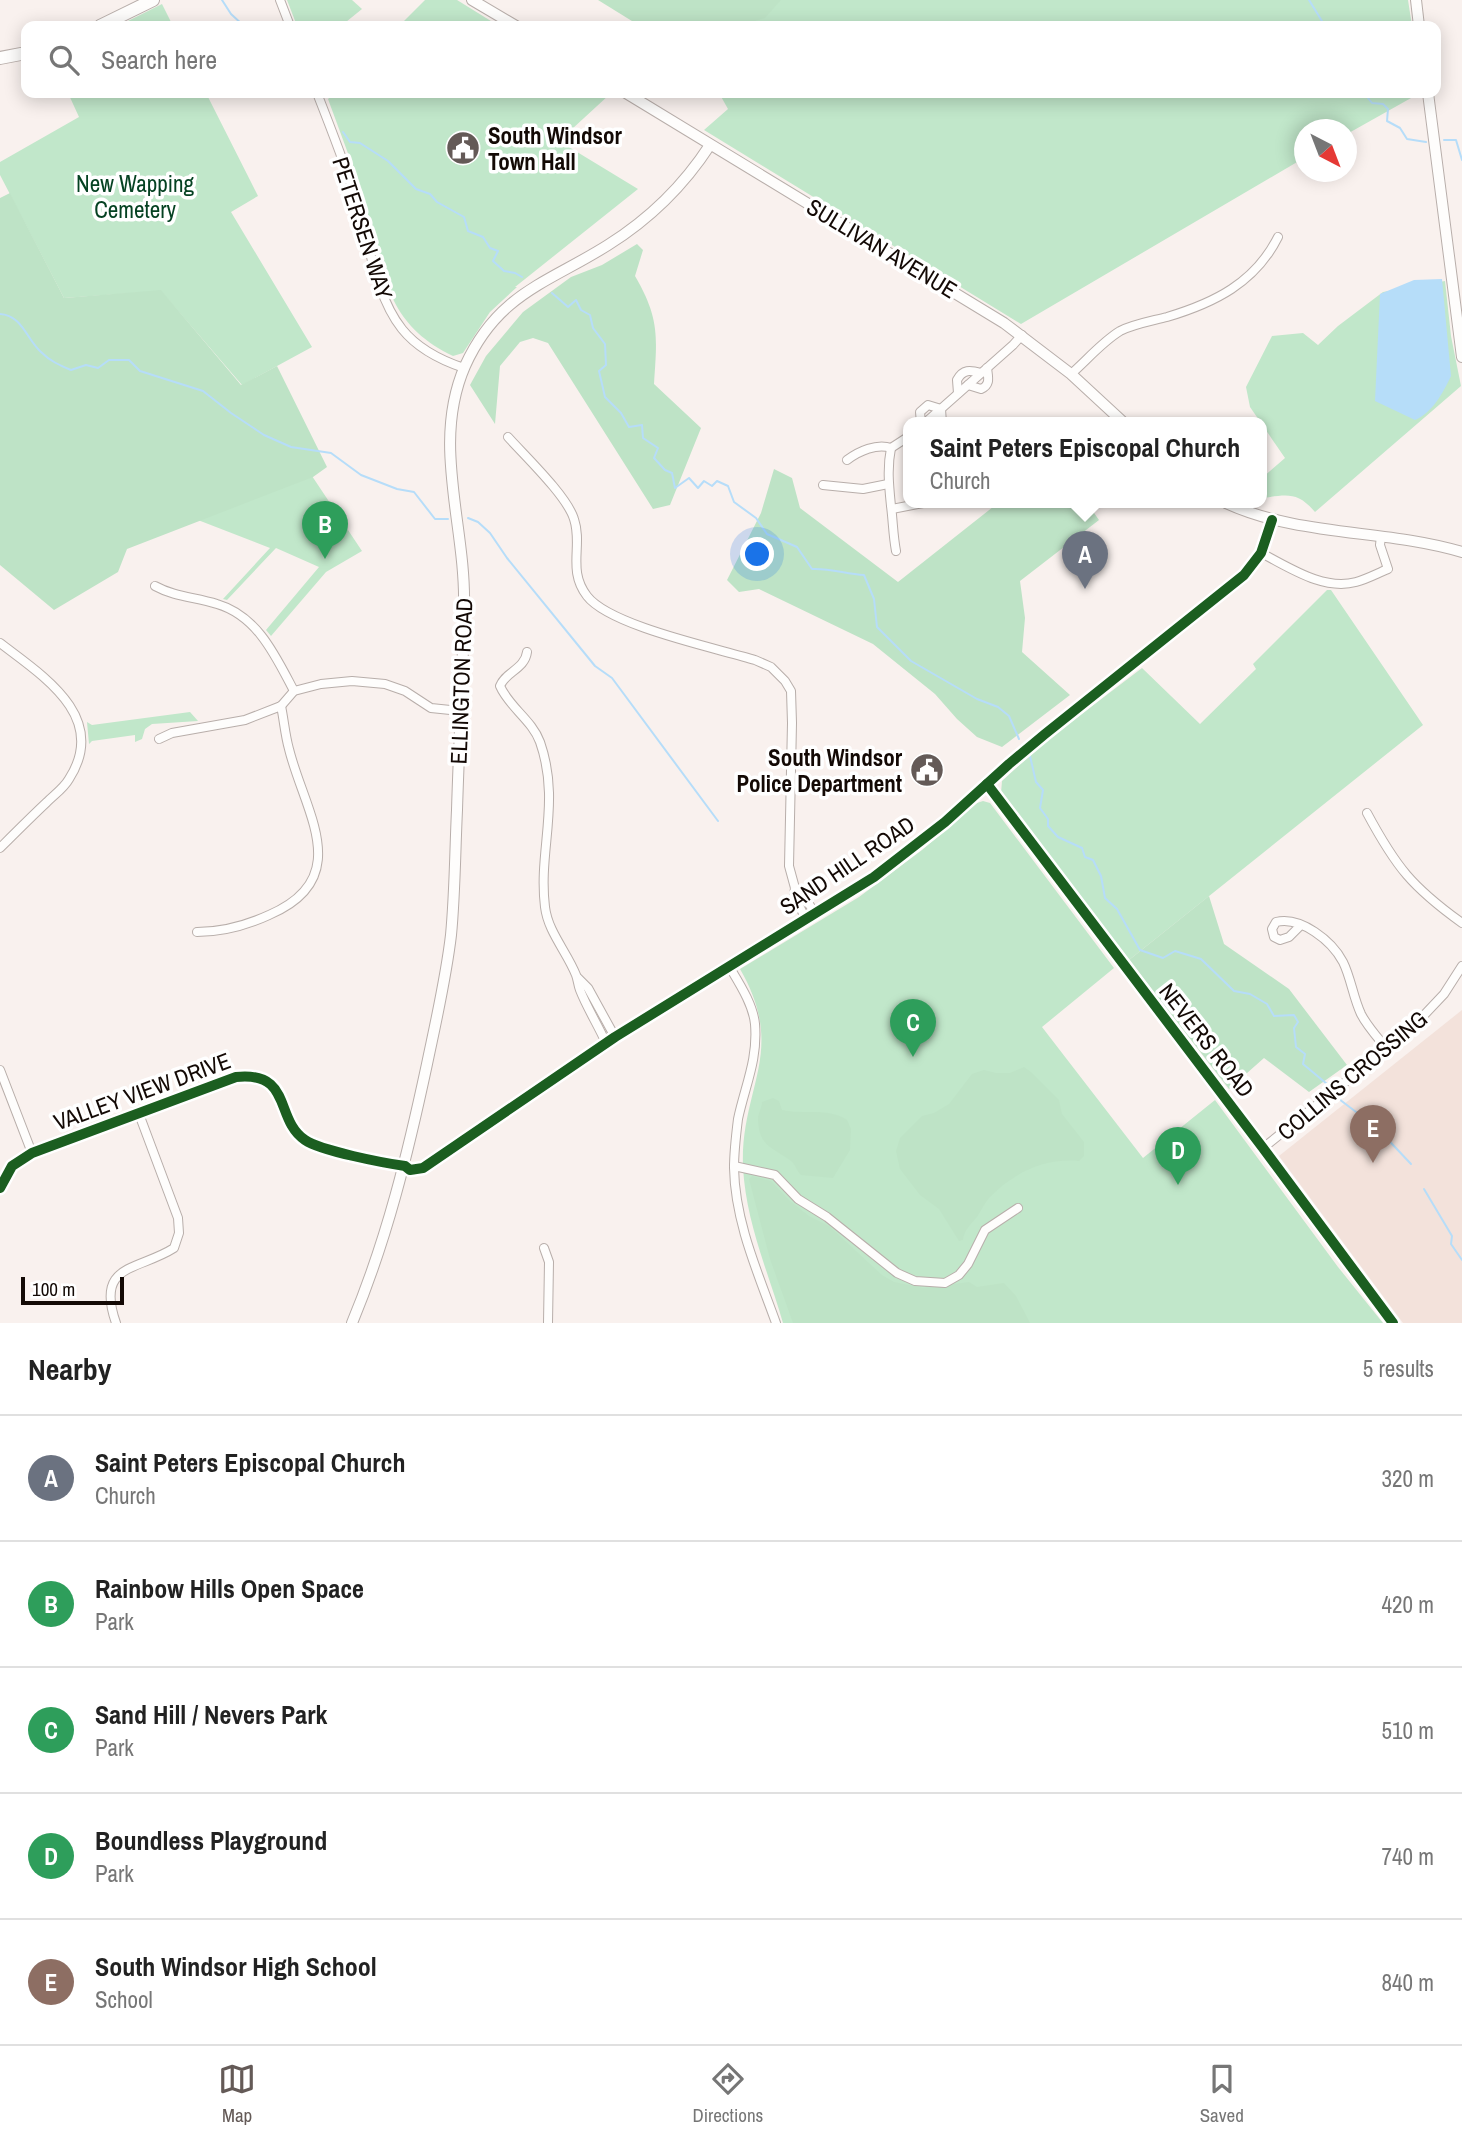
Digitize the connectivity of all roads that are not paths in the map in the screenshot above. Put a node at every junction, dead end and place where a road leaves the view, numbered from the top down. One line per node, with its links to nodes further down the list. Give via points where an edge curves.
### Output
1 (153, 0): 5 (main road)
2 (280, 0): 6 (street)
3 (472, 0): 7 (main road)
4 (1416, 0): 8 (main road)
5 (110, 21)
6 (288, 21)
7 (508, 21)
8 (1418, 21)
9 (21, 54): 10 (main road)
10 (0, 58)
11 (319, 98): 18 (street, PETERSEN WAY, via 388,308 419,347)
12 (634, 98): 14 (main road, SULLIVAN AVENUE)
13 (1429, 98): 17 (main road)
14 (710, 145): 16 (main road, SULLIVAN AVENUE); 18 (main road, ELLINGTON ROAD, via 645,218 605,247 536,284 503,310)
15 (1278, 237): 20 (street, via 1268,257 1240,283 1197,308 1123,329)
16 (1022, 335): 19 (street); 20 (main road, SULLIVAN AVENUE)
17 (1462, 357)
18 (464, 368): 45 (main road, ELLINGTON ROAD, via 452,408 449,440 464,576)
19 (984, 371): 21 (street, via 961,373); 21 (street, via 986,387 968,385)
20 (1071, 374): 25 (main road, SULLIVAN AVENUE)
21 (958, 393): 22 (street)
22 (941, 409): 23 (street); 24 (street)
23 (931, 417)
24 (942, 417)
25 (1118, 417)
26 (508, 437): 50 (street, via 569,507 575,521 576,571 587,597 628,622 755,660 785,681 791,691 789,866)
27 (903, 441): 28 (street)
28 (891, 448): 29 (street, via 871,448); 30 (street)
29 (847, 460)
30 (888, 484): 31 (street, via 863,489); 34 (street)
31 (823, 485)
32 (903, 507): 34 (street)
33 (1240, 508): 35 (main road)
34 (892, 509): 37 (street)
35 (1272, 520): 36 (main road); 39 (main road, SAND HILL ROAD)
36 (1381, 536): 38 (main road); 39 (street, via 1388,569 1356,582 1322,581)
37 (896, 551)
38 (1462, 552)
39 (1261, 553): 47 (main road, SAND HILL ROAD, via 1251,569 1224,592)
40 (155, 586): 43 (street, via 170,595 220,604 241,616 275,654)
41 (2, 647): 49 (street, via 58,688 71,704 81,728 81,756 68,781)
42 (527, 652): 56 (street, via 523,663 500,687 533,728 544,758 550,793 545,910)
43 (294, 691): 44 (street); 45 (street, via 352,681 385,684 431,708)
44 (281, 706): 46 (street, via 245,720); 53 (street, via 289,748 317,834 320,858 313,878 298,899 279,912 222,932)
45 (460, 711): 62 (main road, ELLINGTON ROAD, via 451,932)
46 (159, 739)
47 (987, 784): 50 (main road, SAND HILL ROAD, via 913,849); 60 (main road, NEVERS ROAD)
48 (1367, 813): 51 (street, via 1400,870 1419,891)
49 (0, 848)
50 (810, 916): 55 (main road, SAND HILL ROAD)
51 (1462, 923)
52 (1301, 925): 57 (street, via 1331,946 1343,962 1362,1017)
53 (197, 932)
54 (1462, 965): 57 (street, COLLINS CROSSING, via 1431,1010)
55 (729, 966): 56 (main road, SAND HILL ROAD); 63 (street, via 755,1022 754,1066 739,1118)
56 (611, 1040): 62 (main road, SAND HILL ROAD, via 427,1164)
57 (1387, 1049): 60 (street, COLLINS CROSSING)
58 (0, 1069): 61 (street)
59 (139, 1114): 61 (street, VALLEY VIEW DRIVE); 62 (street, VALLEY VIEW DRIVE, via 236,1077 253,1076 277,1090 294,1128 308,1142); 67 (street, via 178,1218 179,1233 174,1248 120,1273 111,1288 110,1308)
60 (1263, 1148): 71 (main road, NEVERS ROAD)
61 (32, 1153): 64 (street, VALLEY VIEW DRIVE, via 12,1166)
62 (405, 1166): 68 (main road, ELLINGTON ROAD)
63 (734, 1166): 65 (street, via 775,1175 798,1199 897,1273 915,1281 944,1283 960,1275 985,1230); 70 (street, via 744,1234)
64 (0, 1188)
65 (1018, 1208)
66 (544, 1248): 69 (street, via 549,1262)
67 (116, 1323)
68 (352, 1323)
69 (548, 1323)
70 (776, 1323)
71 (1393, 1323)

